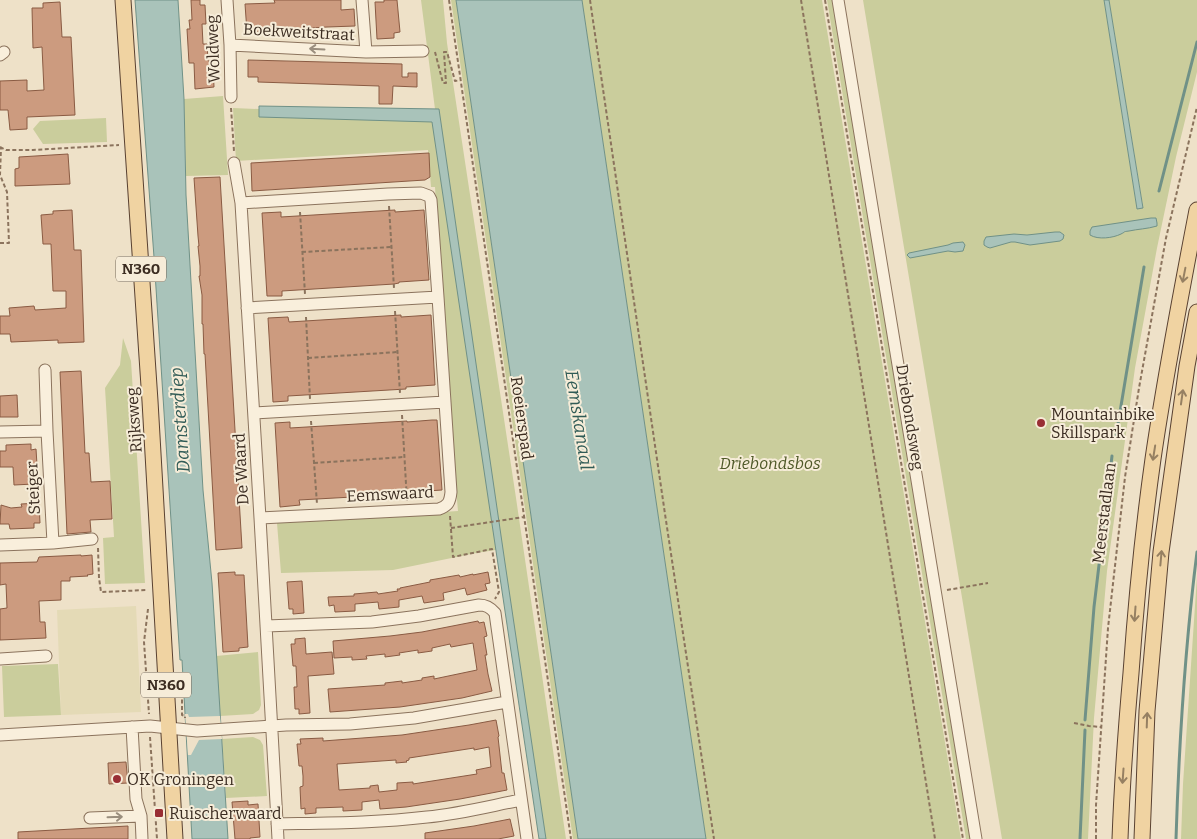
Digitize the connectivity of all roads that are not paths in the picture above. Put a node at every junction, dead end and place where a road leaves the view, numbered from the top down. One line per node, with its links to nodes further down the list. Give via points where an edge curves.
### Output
1 (123, 0): 30 (main road, Rijksweg / N360)
2 (228, 0): 5 (street, Woldweg)
3 (362, 0): 6 (street, Boekweitstraat)
4 (838, 0): 40 (street, Driebondsweg)
5 (230, 45): 6 (street, Boekweitstraat, one-way to 5); 8 (street, Woldweg)
6 (366, 52): 7 (street, Boekweitstraat)
7 (423, 52)
8 (231, 97)
9 (234, 163): 10 (street, De Waard)
10 (241, 203): 12 (street, Eemswaard, via 388,194 421,193 429,196); 13 (street, De Waard)
11 (1197, 210): 41 (main road, one-way to 41, via 1171,343 1145,521)
12 (438, 297): 13 (street); 16 (street, Eemswaard)
13 (247, 308): 17 (street, De Waard)
14 (1197, 312): 42 (main road, one-way to 14, via 1147,711 1161,552)
15 (45, 370): 18 (street, Steiger)
16 (445, 402): 17 (street); 20 (street, Eemswaard, via 451,492 445,507)
17 (254, 413): 20 (street, De Waard)
18 (46, 430): 19 (street); 22 (street, Steiger)
19 (0, 432)
20 (260, 518): 24 (street, De Waard)
21 (92, 539): 22 (street)
22 (53, 543): 23 (street)
23 (0, 545)
24 (266, 626): 27 (street, via 372,622 485,605 495,612); 29 (street, De Waard)
25 (46, 656): 26 (street)
26 (0, 659)
27 (507, 702): 29 (street, via 414,718); 32 (street)
28 (132, 726): 30 (street); 31 (street); 33 (street, via 136,799)
29 (271, 726): 30 (street, via 197,731); 35 (street, De Waard)
30 (168, 728): 37 (main road, Rijksweg / N360)
31 (0, 735)
32 (521, 800): 35 (street, via 426,817 375,822); 39 (street)
33 (141, 816): 34 (street, one-way to 33); 36 (street)
34 (90, 818)
35 (277, 824): 38 (street, De Waard)
36 (142, 839)
37 (175, 839)
38 (278, 839)
39 (527, 839)
40 (976, 839)
41 (1120, 839)
42 (1142, 839)

